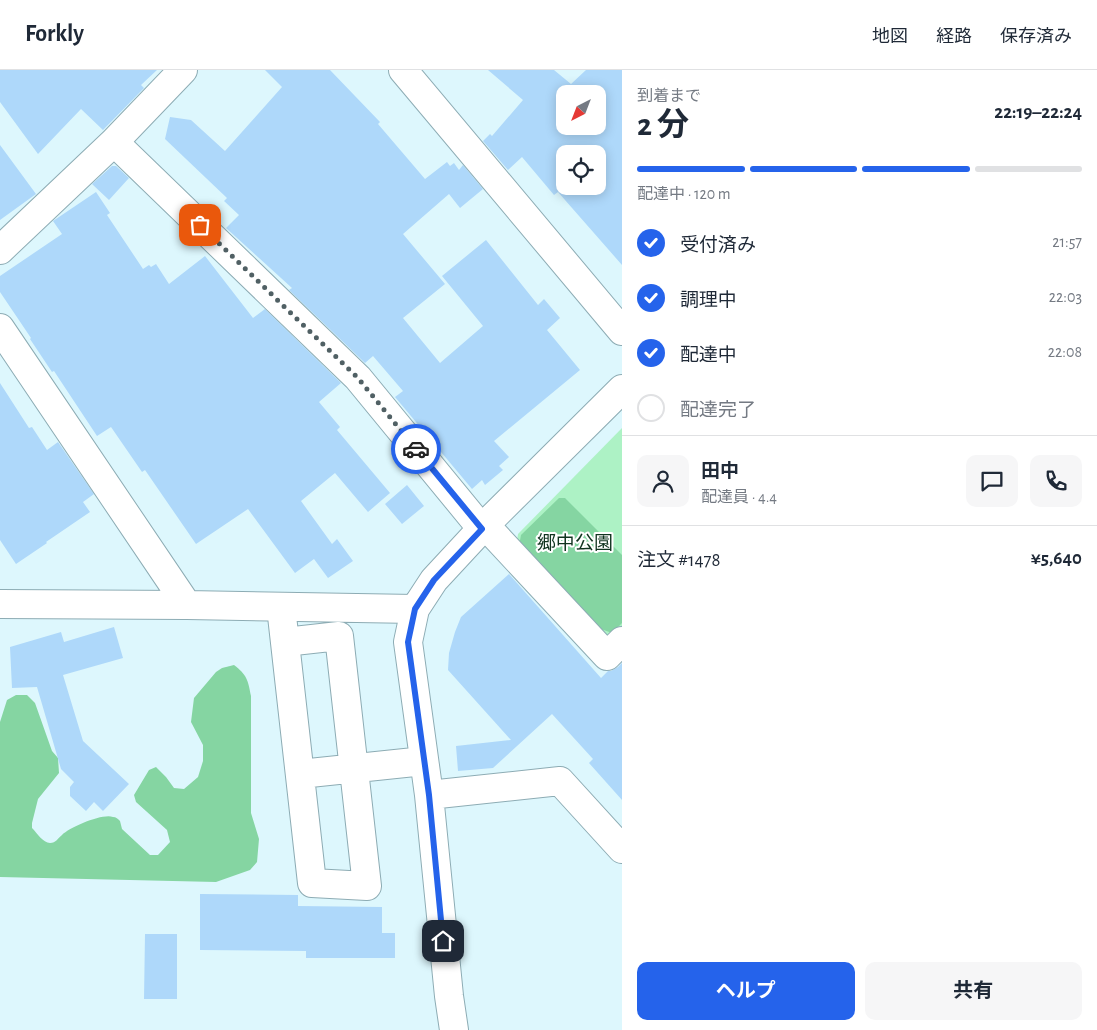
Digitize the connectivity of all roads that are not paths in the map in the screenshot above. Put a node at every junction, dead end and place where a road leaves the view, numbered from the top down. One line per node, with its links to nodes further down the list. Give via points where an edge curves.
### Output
1 (183, 70): 3 (street)
2 (403, 70): 6 (street)
3 (114, 142): 4 (street); 8 (street, via 358,378)
4 (0, 250)
5 (0, 328): 10 (street)
6 (622, 331)
7 (622, 389): 8 (street)
8 (483, 527): 12 (street, via 434,580); 13 (street, via 608,656)
9 (0, 604): 10 (street)
10 (187, 605): 11 (street)
11 (281, 607): 12 (street); 14 (street)
12 (415, 609): 15 (street, via 408,642)
13 (622, 641)
14 (285, 642): 16 (street, via 339,636); 17 (street)
15 (424, 761): 16 (street); 18 (street)
16 (354, 769): 17 (street); 17 (street, via 367,886 312,882)
17 (300, 774)
18 (429, 795): 19 (street, via 560,781); 20 (street)
19 (622, 849)
20 (454, 1030)

